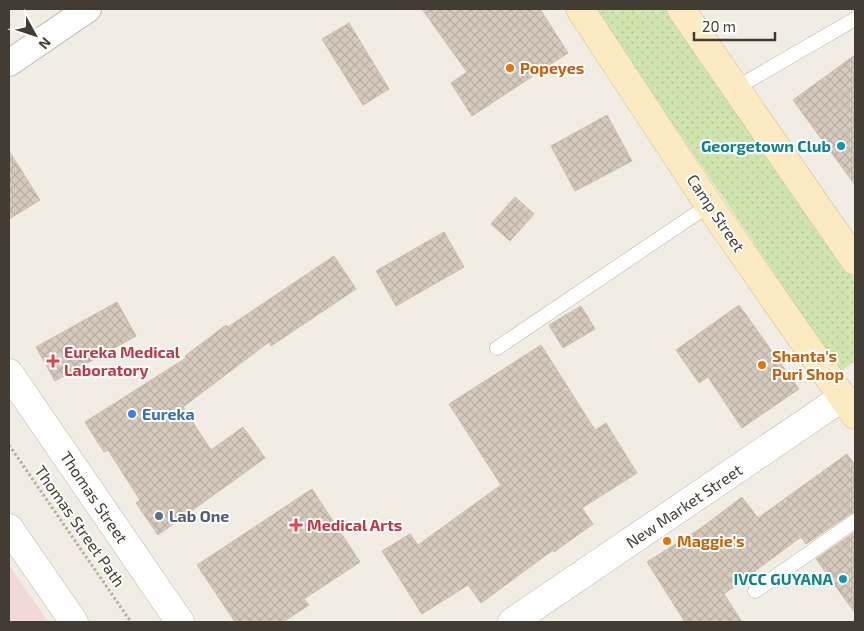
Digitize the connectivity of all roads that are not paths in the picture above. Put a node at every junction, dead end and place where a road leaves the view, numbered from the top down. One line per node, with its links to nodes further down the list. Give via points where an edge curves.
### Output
1 (88, 9): 5 (street)
2 (580, 9): 7 (main road, Camp Street)
3 (681, 9): 6 (main road)
4 (855, 20): 6 (lane)
5 (9, 63)
6 (736, 88): 8 (main road)
7 (710, 204): 9 (lane); 11 (main road, Camp Street)
8 (855, 261)
9 (497, 348)
10 (9, 373): 16 (street, Thomas Street)
11 (851, 401): 17 (street, New Market Street)
12 (855, 521): 14 (lane)
13 (9, 528): 15 (street)
14 (755, 591)
15 (74, 622)
16 (180, 622)
17 (512, 622)

